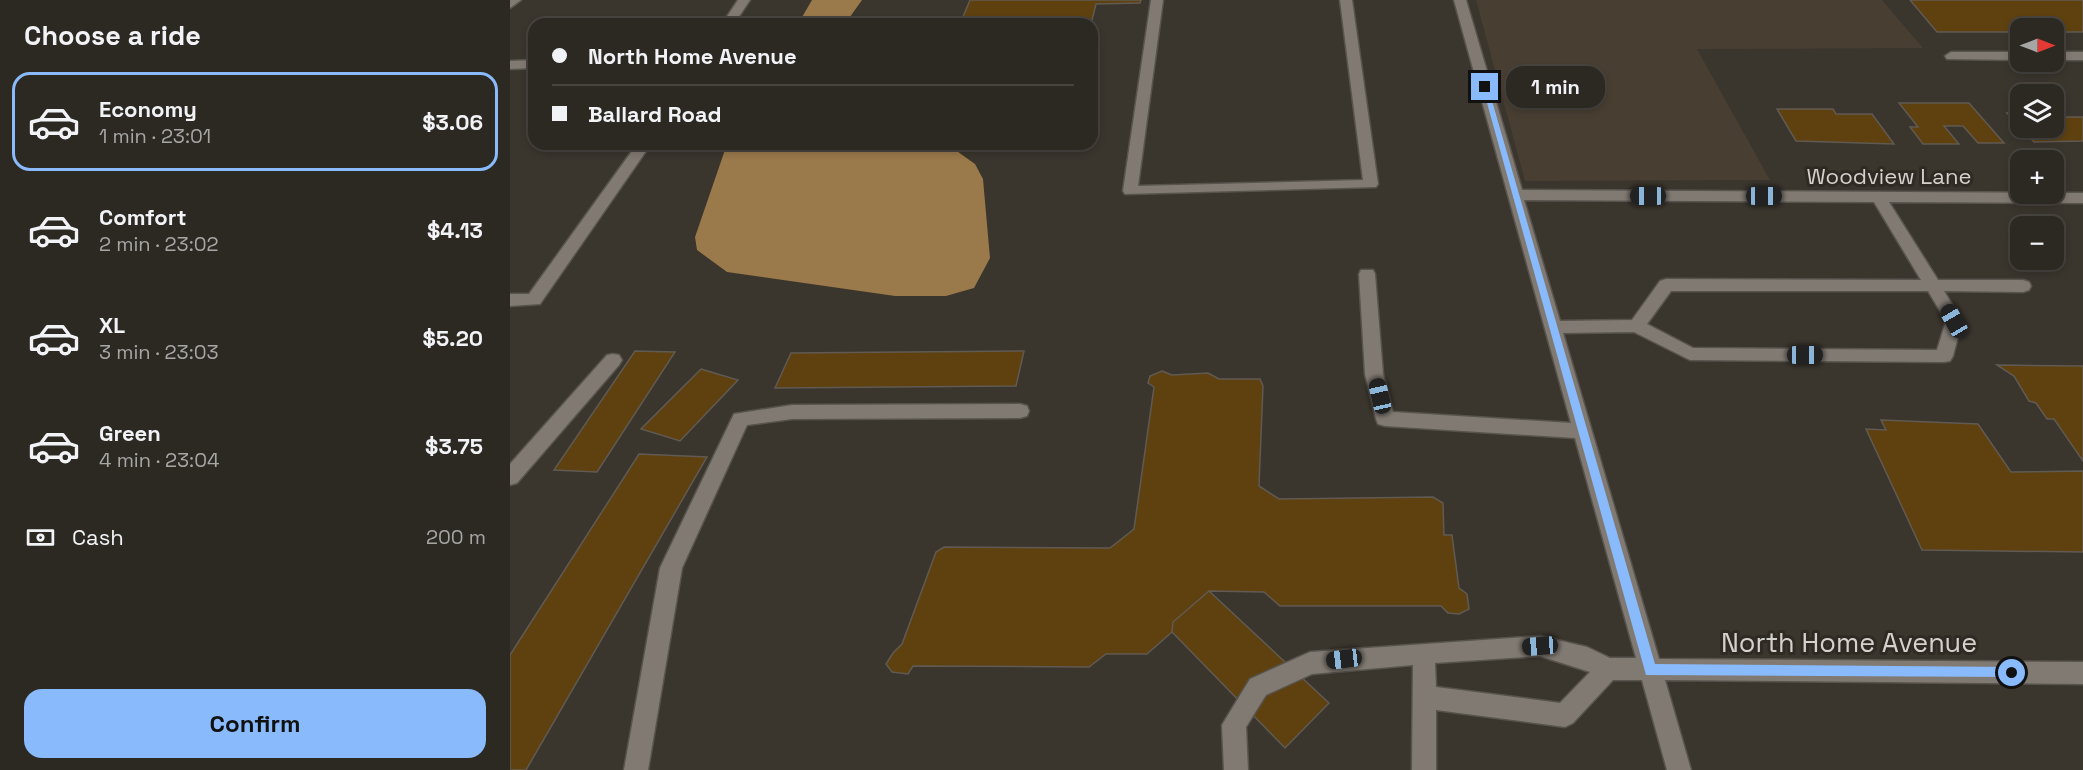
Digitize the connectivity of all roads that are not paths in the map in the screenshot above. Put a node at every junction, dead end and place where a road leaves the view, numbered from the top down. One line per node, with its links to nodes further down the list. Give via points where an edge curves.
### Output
1 (515, 0): 6 (street)
2 (744, 0): 7 (street)
3 (1157, 0): 4 (street, via 1130,191 1371,184)
4 (1346, 0)
5 (1460, 0): 15 (street)
6 (510, 5)
7 (732, 18)
8 (1951, 56): 9 (street)
9 (2010, 56)
10 (2064, 56): 11 (street)
11 (2083, 56)
12 (528, 64): 13 (street)
13 (510, 65)
14 (640, 150): 21 (street, via 534,300)
15 (1515, 195): 16 (street, Woodview Lane); 23 (street)
16 (1879, 197): 17 (street, Woodview Lane); 19 (street)
17 (2083, 198)
18 (1367, 274): 26 (street, via 1374,374 1385,419)
19 (1934, 286): 20 (street); 22 (street, via 1666,285); 22 (street, via 1954,321 1944,356 1689,354)
20 (2023, 286)
21 (510, 300)
22 (1637, 326): 23 (street)
23 (1553, 327): 26 (street)
24 (613, 360): 27 (street)
25 (1020, 411): 33 (street, via 792,412 741,418 671,568)
26 (1582, 431): 30 (street)
27 (510, 477)
28 (1424, 653): 29 (street, via 1540,646 1587,658); 32 (street); 34 (street, via 1310,663 1258,687 1234,725)
29 (1608, 669): 30 (street, North Home Avenue); 32 (street, via 1565,716)
30 (1650, 670): 31 (street, North Home Avenue); 36 (street)
31 (2083, 673)
32 (1426, 697): 35 (street)
33 (636, 770)
34 (1236, 770)
35 (1424, 770)
36 (1679, 770)

